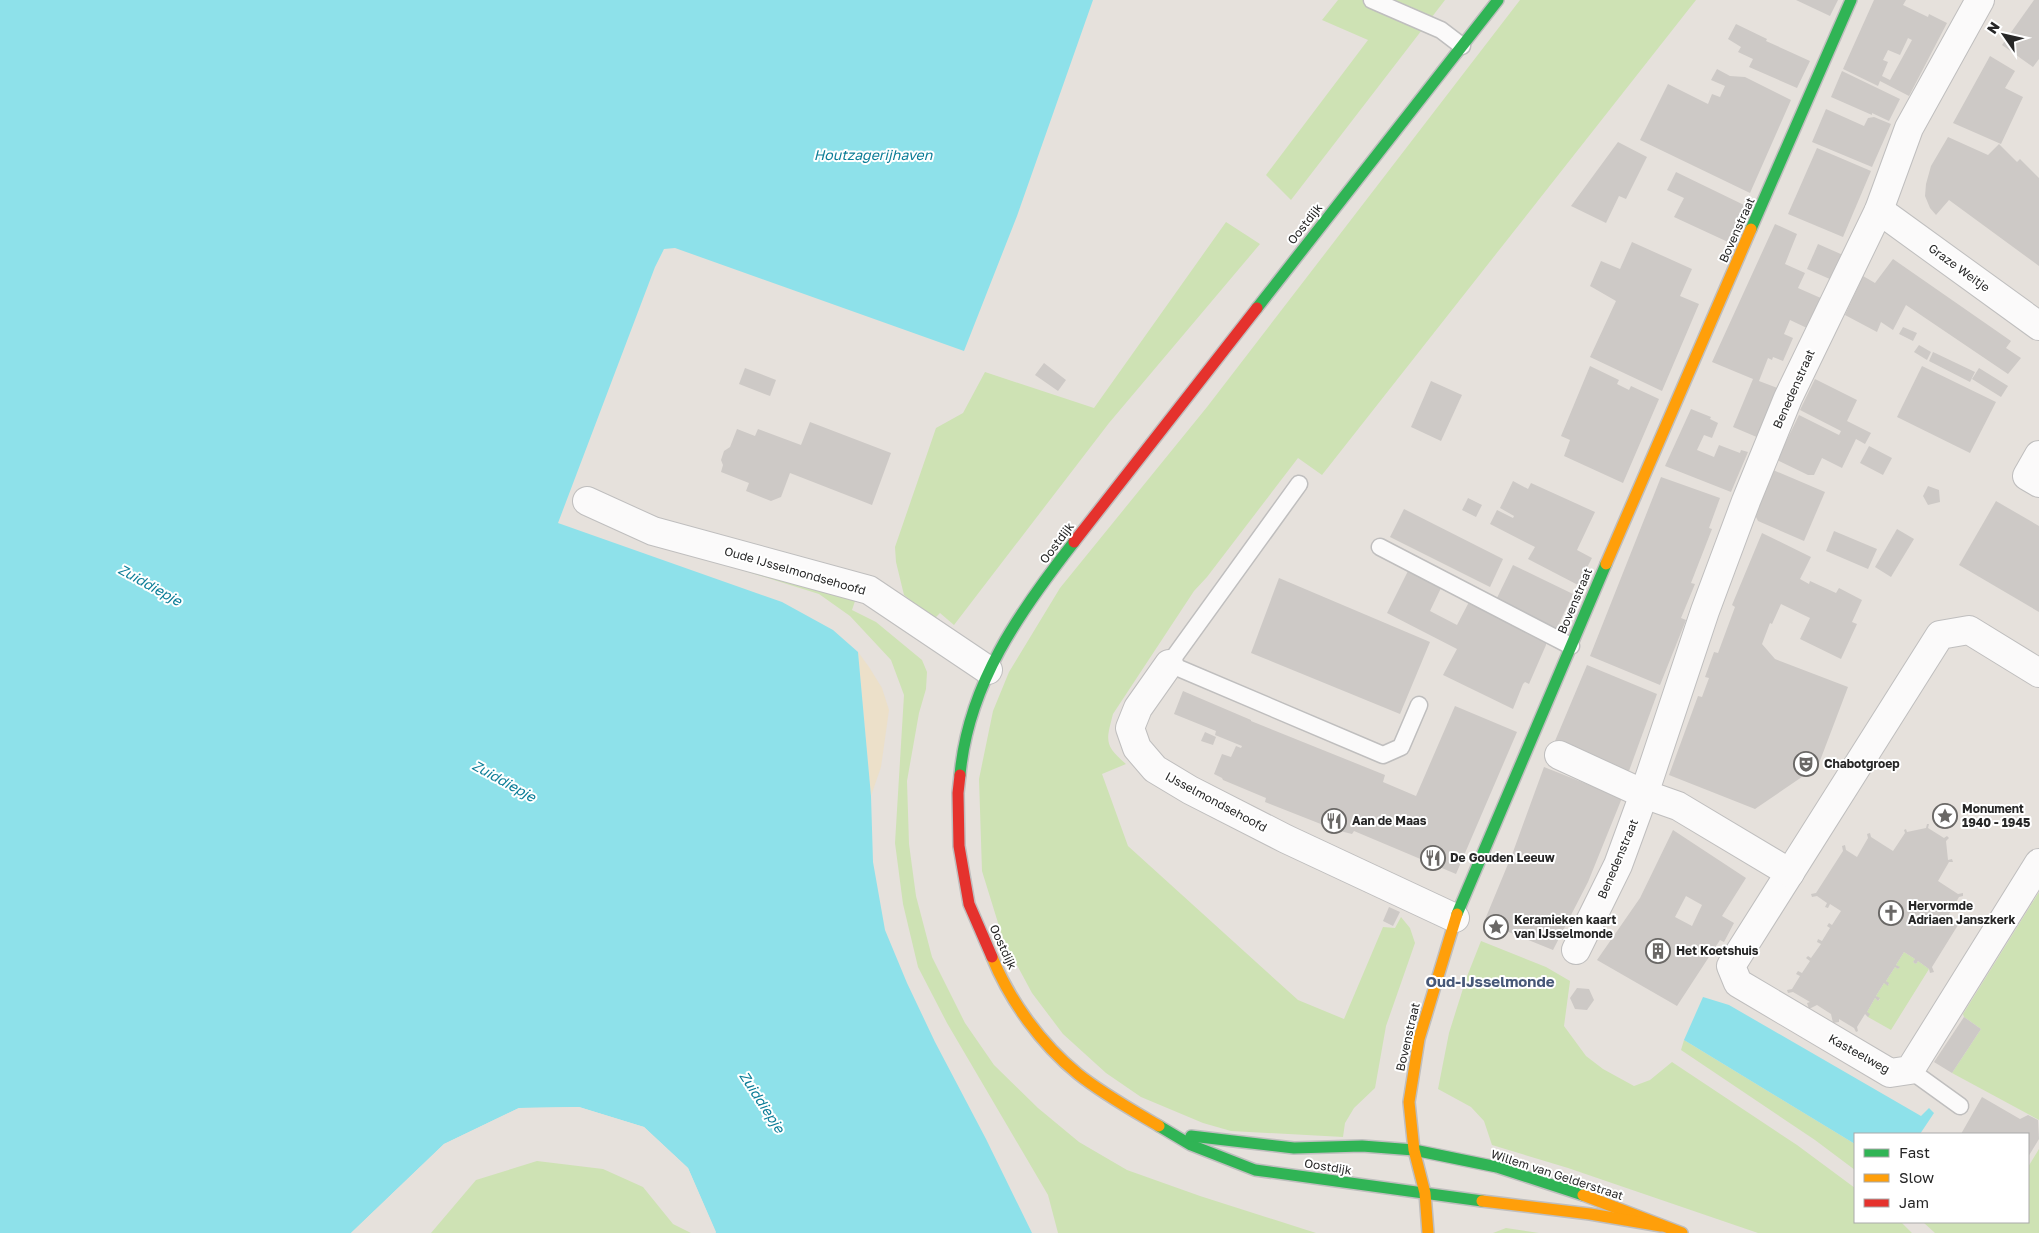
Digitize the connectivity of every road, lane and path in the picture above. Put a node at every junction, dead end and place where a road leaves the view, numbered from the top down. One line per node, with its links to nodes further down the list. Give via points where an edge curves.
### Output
1 (1372, 0): 5 (lane, via 1441,30)
2 (1498, 0): 5 (street, Oostdijk)
3 (1851, 0): 13 (street, Bovenstraat)
4 (1980, 0): 6 (street, Benedenstraat, via 1909,128)
5 (1462, 46): 15 (street, Oostdijk, via 1064,556 1020,617)
6 (1879, 210): 7 (street, Graze Weitje); 19 (street, Benedenstraat, via 1788,398 1746,501 1705,611)
7 (2039, 326)
8 (2039, 455): 9 (street, via 2027,476)
9 (2039, 483)
10 (1299, 484): 14 (lane, IJsselmondsehoofd)
11 (588, 501): 15 (street, Oude IJsselmondsehoofd, via 653,531 869,590)
12 (1380, 547): 13 (lane)
13 (1571, 646): 22 (street, Bovenstraat)
14 (1169, 664): 17 (lane, via 1384,755 1401,747); 22 (street, IJsselmondsehoofd, via 1138,708 1130,728 1137,748 1155,769 1278,835)
15 (988, 670): 26 (street, Oostdijk, via 969,724 958,793 959,846 969,904 995,965 1023,1015 1052,1048 1078,1074)
16 (2039, 673): 21 (street, Kasteelweg, via 1969,630 1940,635)
17 (1419, 705)
18 (1558, 755): 19 (street)
19 (1644, 794): 21 (street, via 1678,806); 23 (street, Benedenstraat, via 1618,865)
20 (2039, 863): 24 (street)
21 (1790, 873): 24 (street, Kasteelweg, via 1731,966 1738,983 1890,1074)
22 (1455, 918): 27 (street, Bovenstraat, via 1426,1011 1413,1068 1409,1102)
23 (1576, 950)
24 (1910, 1070): 25 (lane)
25 (1960, 1106)
26 (1174, 1134): 27 (street, Oostdijk, via 1294,1148 1362,1146); 28 (street, Oostdijk, via 1191,1145 1255,1170 1357,1186)
27 (1414, 1150): 28 (street, Bovenstraat); 29 (street, Willem van Gelderstraat, via 1497,1167 1591,1197)
28 (1426, 1192): 29 (street, Willem van Gelderstraat); 30 (street, Bovenstraat)
29 (1661, 1226): 31 (street, Willem van Gelderstraat)
30 (1428, 1233)
31 (1682, 1233)

